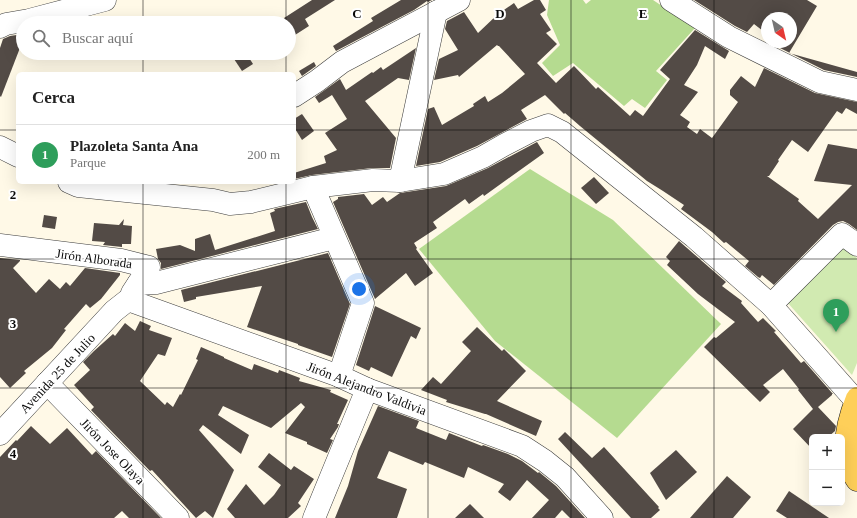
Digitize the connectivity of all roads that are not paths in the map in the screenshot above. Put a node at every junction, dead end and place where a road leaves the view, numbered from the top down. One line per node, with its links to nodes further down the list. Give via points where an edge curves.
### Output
1 (105, 0): 5 (street)
2 (459, 0): 4 (street)
3 (671, 0): 8 (street, via 729,36 820,82)
4 (436, 12): 9 (street, via 342,62); 14 (street)
5 (44, 16)
6 (16, 22): 7 (street)
7 (0, 27)
8 (857, 90)
9 (296, 95)
10 (0, 134): 11 (street)
11 (16, 138)
12 (0, 147): 13 (street)
13 (16, 155)
14 (400, 181): 16 (street, via 373,180); 22 (street, via 444,174 548,125 562,132 694,237)
15 (74, 184): 17 (street)
16 (313, 187): 17 (street, via 251,202 230,204); 18 (street)
17 (212, 191)
18 (334, 238): 21 (street, via 156,283); 23 (street, via 363,303)
19 (0, 245): 21 (street, Jirón Alborada, via 121,260 149,267)
20 (857, 246): 22 (street, via 842,234)
21 (127, 298): 23 (street, Jirón Alejandro Valdivia); 24 (street, Avenida 25 de Julio)
22 (771, 305): 26 (street)
23 (339, 376): 25 (street, Jirón Alejandro Valdivia)
24 (47, 383): 27 (street, Avenida 25 de Julio); 29 (street, Jirón Jose Olaya)
25 (367, 389): 30 (street); 31 (street, Jirón Alejandro Valdivia, via 522,446 565,477)
26 (856, 399): 28 (main road, via 847,430 845,452 849,467)
27 (0, 434)
28 (857, 480)
29 (178, 518)
30 (314, 518)
31 (602, 518)

